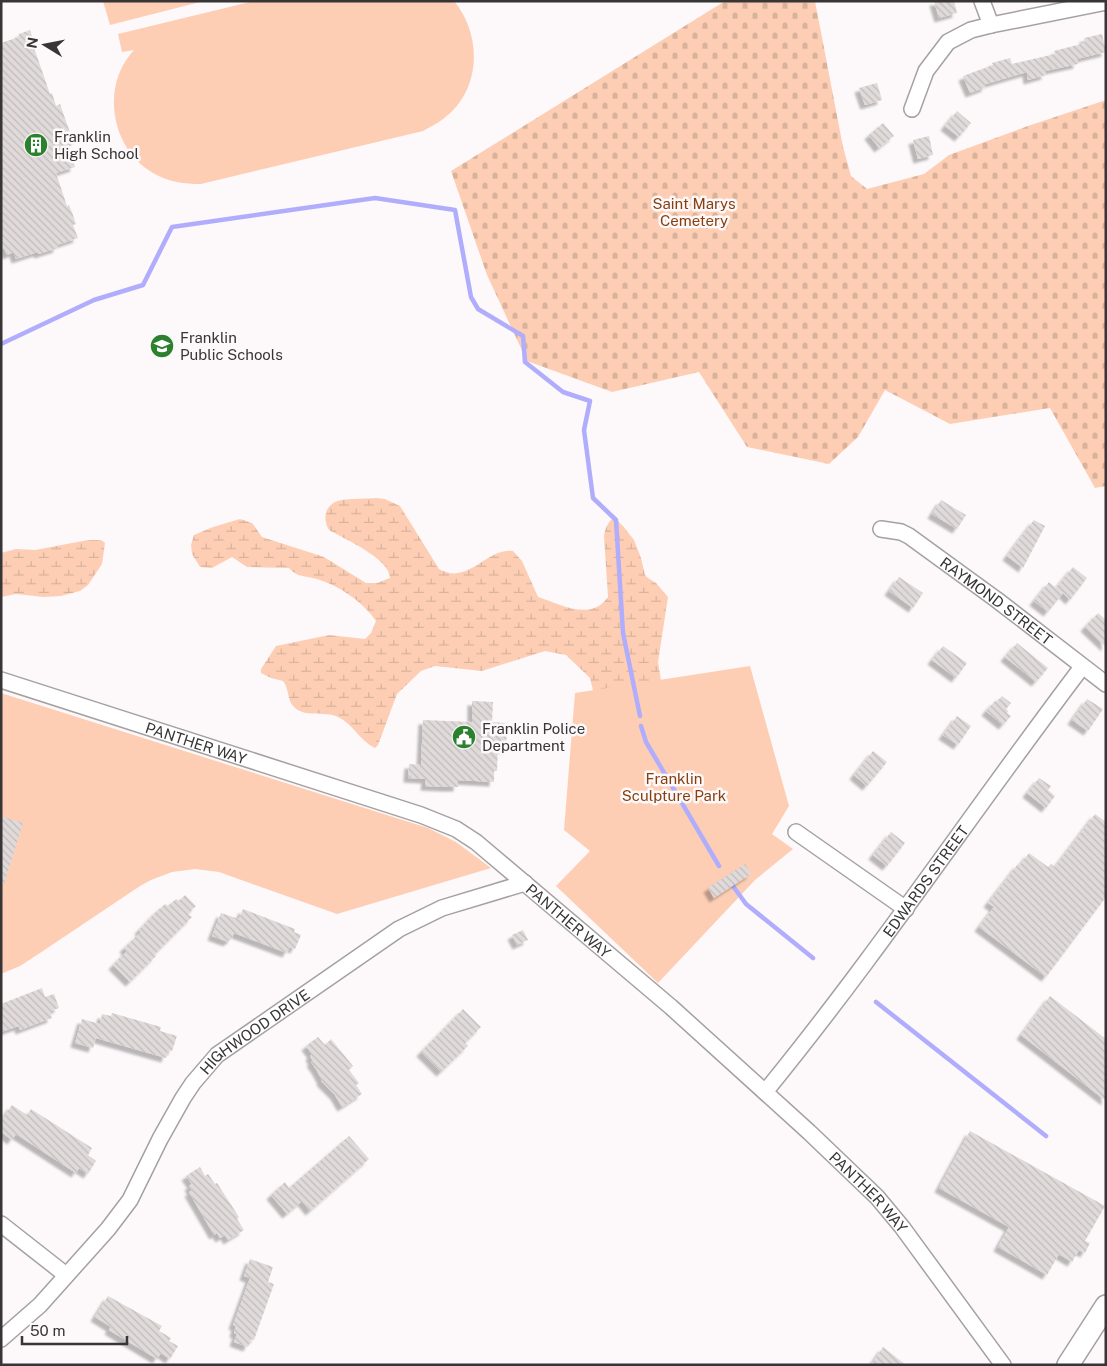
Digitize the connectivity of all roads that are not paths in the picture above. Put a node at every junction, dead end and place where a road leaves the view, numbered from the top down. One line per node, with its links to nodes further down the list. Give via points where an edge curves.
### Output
1 (982, 1): 3 (street)
2 (1106, 2): 3 (street)
3 (991, 25): 4 (street, via 971,30 948,42 926,71)
4 (912, 109)
5 (881, 529): 6 (street, RAYMOND STREET, via 909,536)
6 (1082, 667): 8 (street, RAYMOND STREET); 11 (street, EDWARDS STREET)
7 (1, 680): 10 (street, PANTHER WAY, via 439,822 476,842)
8 (1106, 684)
9 (796, 832): 11 (street)
10 (525, 882): 12 (street, PANTHER WAY); 14 (street, HIGHWOOD DRIVE, via 442,908 400,930 217,1055 182,1098 130,1200)
11 (906, 909): 12 (street, EDWARDS STREET)
12 (765, 1092): 17 (street, PANTHER WAY, via 825,1146 890,1212)
13 (1, 1224): 14 (street)
14 (66, 1275): 16 (street, HIGHWOOD DRIVE, via 40,1305)
15 (1106, 1306): 18 (main road)
16 (1, 1339)
17 (1003, 1365)
18 (1068, 1365)

